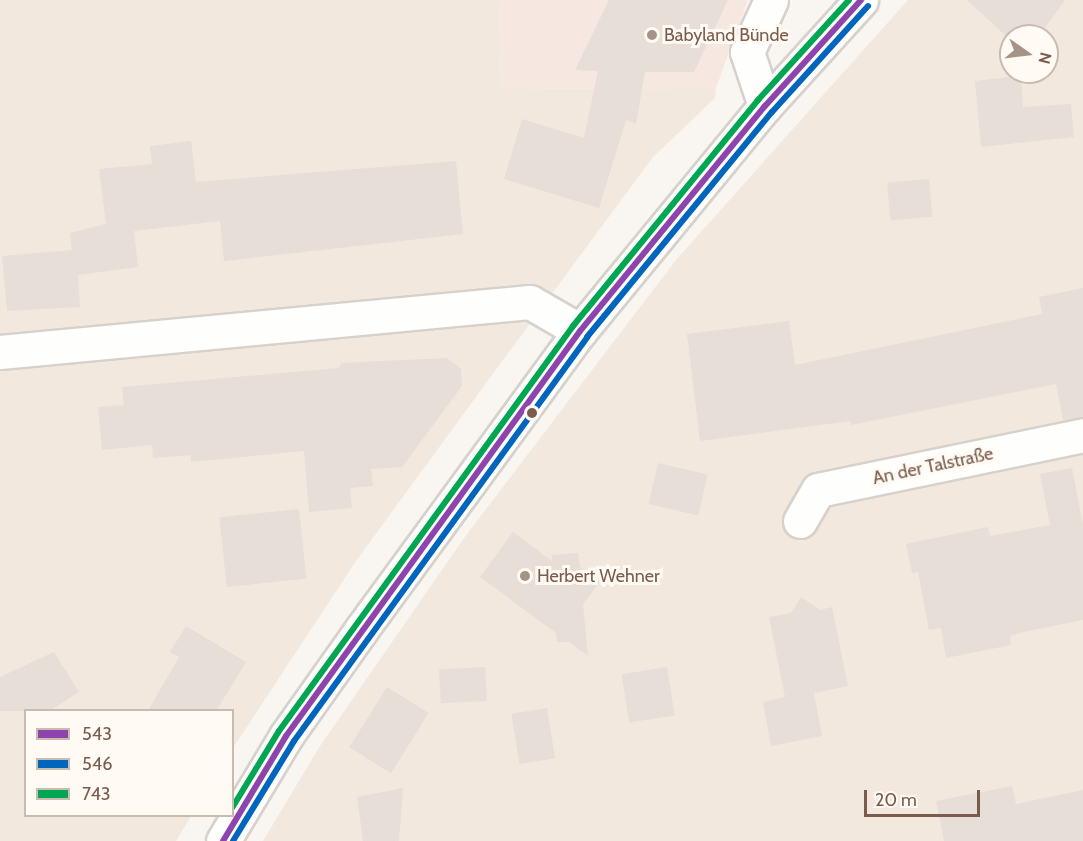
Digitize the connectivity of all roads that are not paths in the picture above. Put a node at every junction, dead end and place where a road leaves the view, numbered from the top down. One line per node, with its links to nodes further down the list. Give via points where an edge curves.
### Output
1 (771, 0): 3 (street, via 747,52)
2 (861, 0): 3 (street)
3 (765, 106): 4 (street)
4 (580, 331): 5 (street, via 530,302); 8 (street, via 354,639)
5 (0, 352)
6 (1083, 435): 7 (street, An der Talstraße, via 818,490)
7 (800, 521)
8 (223, 841)

